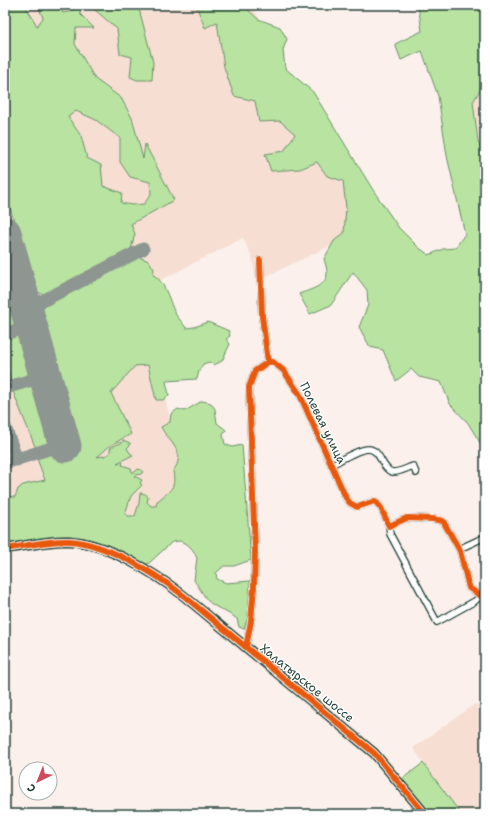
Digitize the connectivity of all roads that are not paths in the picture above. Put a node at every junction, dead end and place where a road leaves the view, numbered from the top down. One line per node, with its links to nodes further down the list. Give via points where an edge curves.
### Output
1 (260, 260): 2 (street, via 262,316)
2 (268, 362): 3 (street, Полевая улица, via 273,362 284,371 300,395); 10 (street, via 255,371 249,387 255,552 252,608)
3 (331, 465): 4 (street, via 356,452 368,449 373,450 391,472 413,466); 5 (street, Полевая улица, via 350,503 357,507 375,501)
4 (416, 473)
5 (389, 526): 8 (street, via 407,518 443,521); 9 (street, via 390,534 438,622)
6 (485, 537): 8 (street)
7 (5, 549): 10 (street, Халатырское шоссе, via 62,541 96,546 134,564 172,587)
8 (459, 549): 9 (street, via 468,588)
9 (483, 596)
10 (246, 647): 11 (street, Халатырское шоссе, via 374,753)
11 (425, 814)

